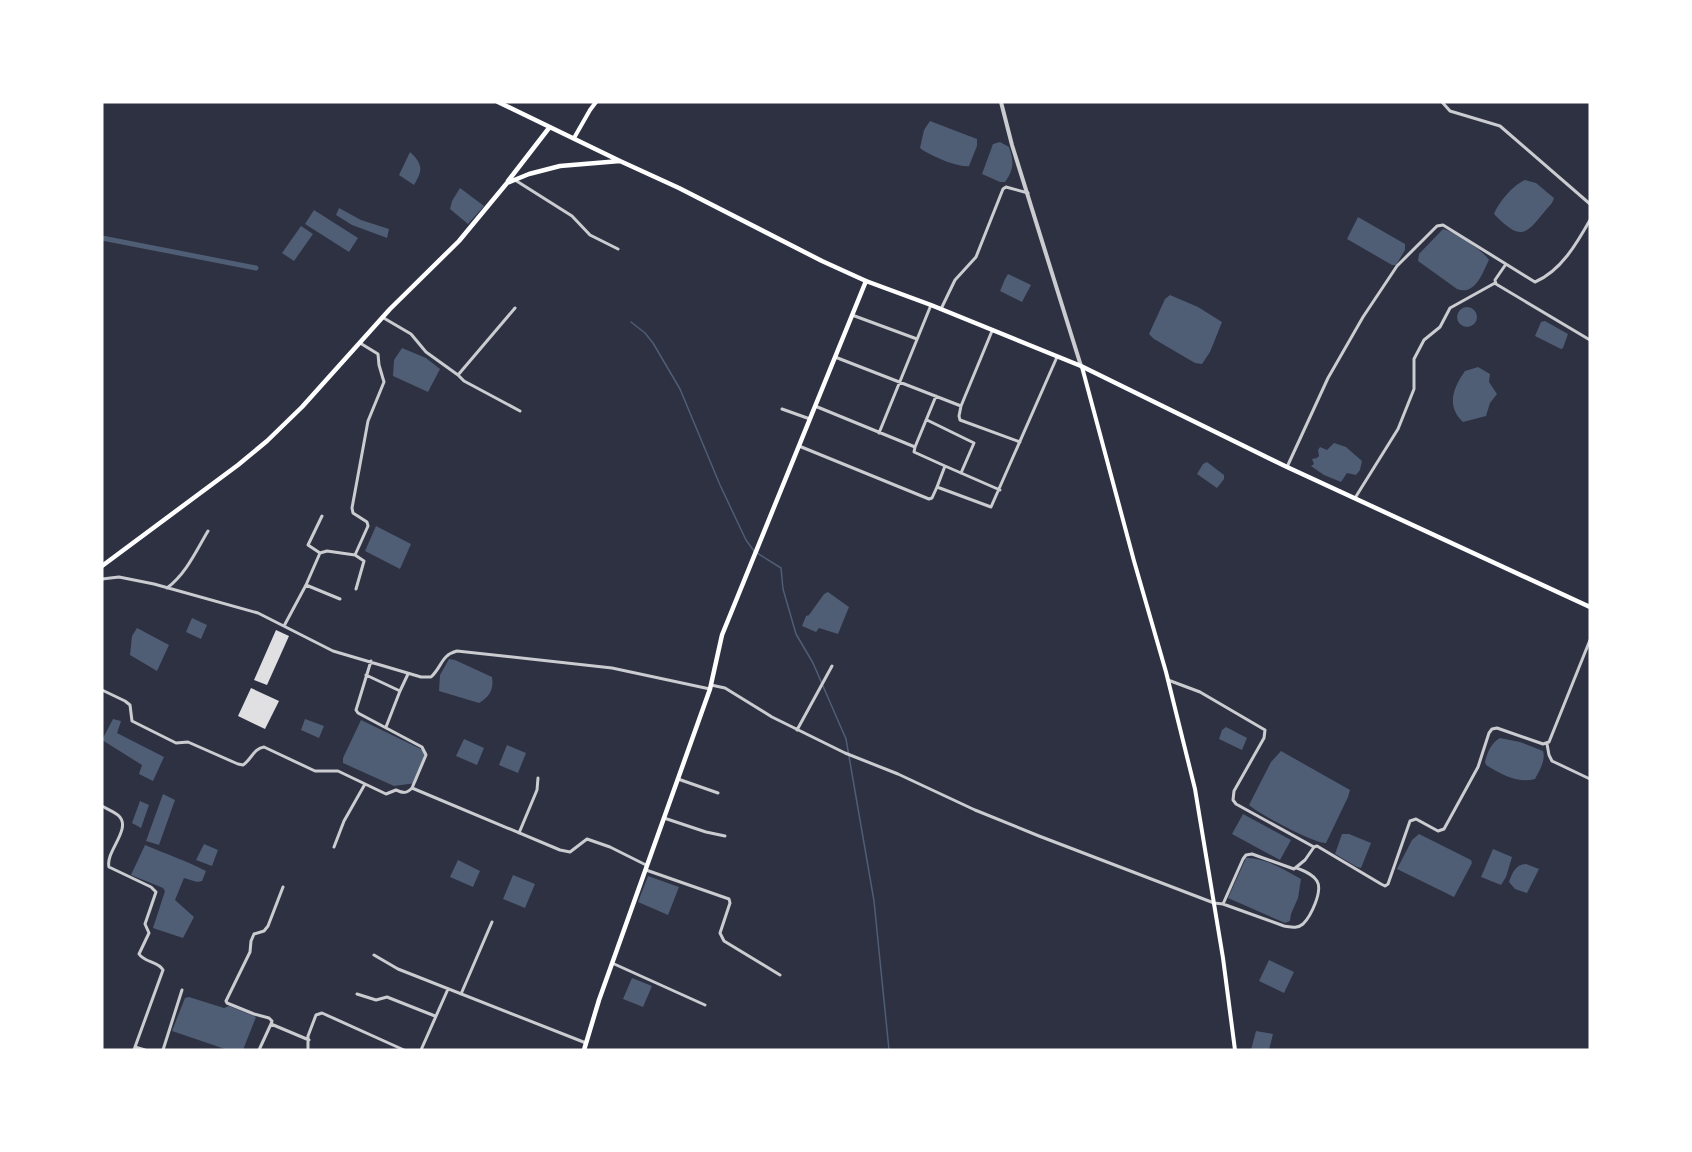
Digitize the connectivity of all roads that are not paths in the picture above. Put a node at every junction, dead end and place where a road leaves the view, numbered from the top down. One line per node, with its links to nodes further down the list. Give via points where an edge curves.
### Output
1 (498, 102): 5 (main road)
2 (596, 102): 6 (main road)
3 (1001, 102): 10 (street)
4 (1442, 102): 11 (street, via 1450,111 1500,126)
5 (549, 128): 6 (main road); 9 (main road)
6 (574, 138): 7 (main road)
7 (620, 161): 8 (main road, via 560,166); 15 (main road)
8 (514, 180): 9 (main road); 13 (street, via 572,216 590,235)
9 (507, 183): 21 (main road, via 459,240)
10 (1028, 193): 19 (street, via 1003,189 975,257 955,280); 28 (street)
11 (1590, 204)
12 (1590, 220): 14 (street, via 1566,258 1541,279 1535,282)
13 (618, 249)
14 (1506, 264): 16 (street); 43 (street, via 1443,225 1437,226 1397,266 1363,317 1328,378)
15 (866, 281): 17 (main road); 20 (main road)
16 (1495, 283): 24 (street); 47 (street, via 1450,308 1440,327 1424,340 1414,359 1414,389 1398,429)
17 (932, 305): 19 (main road); 23 (street)
18 (515, 308): 29 (street)
19 (941, 309): 22 (main road)
20 (852, 315): 23 (street); 26 (main road)
21 (382, 317): 25 (main road); 29 (street, via 411,334 426,352)
22 (992, 330): 27 (main road); 33 (street)
23 (917, 339): 30 (street)
24 (1590, 340)
25 (360, 343): 51 (street, via 378,354 384,382 368,421 354,494 353,513 368,523); 52 (main road, via 267,441)
26 (835, 357): 30 (street); 32 (main road)
27 (1057, 357): 28 (main road); 39 (street)
28 (1081, 366): 43 (main road); 65 (main road)
29 (458, 375): 35 (street)
30 (900, 382): 31 (street); 38 (street)
31 (936, 396): 33 (street); 37 (street)
32 (815, 406): 36 (main road); 38 (street)
33 (962, 406): 39 (street, via 960,420)
34 (782, 409): 36 (street)
35 (520, 411)
36 (810, 419): 40 (main road)
37 (927, 420): 41 (street); 44 (street, via 975,443)
38 (879, 433): 41 (street)
39 (1020, 442): 46 (street)
40 (799, 446): 45 (street, via 929,499); 66 (main road, via 722,635)
41 (915, 447): 42 (street, via 915,452)
42 (945, 466): 44 (street); 45 (street)
43 (1287, 466): 47 (main road)
44 (961, 473): 46 (street)
45 (936, 487): 46 (street, via 989,507)
46 (1000, 490)
47 (1355, 498): 58 (main road)
48 (322, 516): 50 (street, via 308,545)
49 (208, 531): 55 (street, via 191,561)
50 (320, 553): 51 (street); 54 (street)
51 (355, 555): 56 (street, via 364,561)
52 (102, 566)
53 (102, 579): 55 (street, via 119,577)
54 (306, 585): 57 (street); 59 (street)
55 (167, 588): 59 (street, via 258,613)
56 (356, 589)
57 (340, 599)
58 (1590, 607)
59 (284, 626): 61 (street, via 333,651)
60 (1590, 640): 71 (street)
61 (371, 661): 63 (street); 64 (street)
62 (832, 666): 70 (street)
63 (408, 674): 66 (street, via 431,677 453,651 612,668); 68 (street)
64 (366, 675): 68 (street); 69 (street, via 356,710)
65 (1168, 680): 82 (street, via 1200,692 1265,730 1233,800); 87 (main road, via 1195,789)
66 (710, 687): 70 (street, via 725,688); 73 (main road)
67 (102, 690): 75 (street, via 130,705 132,721 176,743 188,742 243,765 257,749 264,747 315,771 338,771)
68 (400, 691): 69 (street)
69 (386, 726): 76 (street, via 425,751)
70 (797, 730): 87 (street, via 1039,837)
71 (1547, 744): 74 (street, via 1552,760); 82 (street, via 1492,729 1478,767 1444,829 1438,831 1416,819 1410,821 1385,886)
72 (538, 778): 80 (street)
73 (677, 778): 77 (street); 79 (main road)
74 (1590, 779)
75 (365, 784): 76 (street, via 386,794); 83 (street)
76 (412, 788): 80 (street)
77 (718, 793)
78 (102, 806): 102 (street, via 119,815 123,822 109,867 156,892 146,924 149,933 139,954 163,970)
79 (663, 818): 81 (street); 84 (main road)
80 (519, 833): 84 (street, via 570,852 584,839 591,839)
81 (725, 836)
82 (1314, 846): 85 (street)
83 (334, 847)
84 (645, 867): 91 (main road); 92 (street, via 729,899 720,933 724,941)
85 (1297, 868): 88 (street, via 1256,854 1246,855); 88 (street, via 1317,880 1320,888 1303,924 1295,928)
86 (283, 887): 99 (street, via 264,931 254,934 250,952 226,1001 268,1018)
87 (1214, 903): 88 (street); 110 (main road)
88 (1223, 904)
89 (492, 922): 96 (street)
90 (374, 955): 93 (street)
91 (612, 963): 97 (street); 101 (main road)
92 (780, 975)
93 (448, 989): 96 (street); 98 (street)
94 (182, 990): 104 (street)
95 (357, 994): 98 (street, via 376,1000 387,997)
96 (461, 994): 101 (street)
97 (705, 1005)
98 (435, 1016): 108 (street)
99 (271, 1024): 100 (street); 105 (street)
100 (309, 1040): 106 (street); 107 (street, via 316,1015 322,1013)
101 (585, 1043): 109 (main road)
102 (134, 1048): 103 (street)
103 (145, 1050)
104 (163, 1050)
105 (260, 1050)
106 (308, 1050)
107 (404, 1050)
108 (421, 1050)
109 (584, 1050)
110 (1235, 1050)

